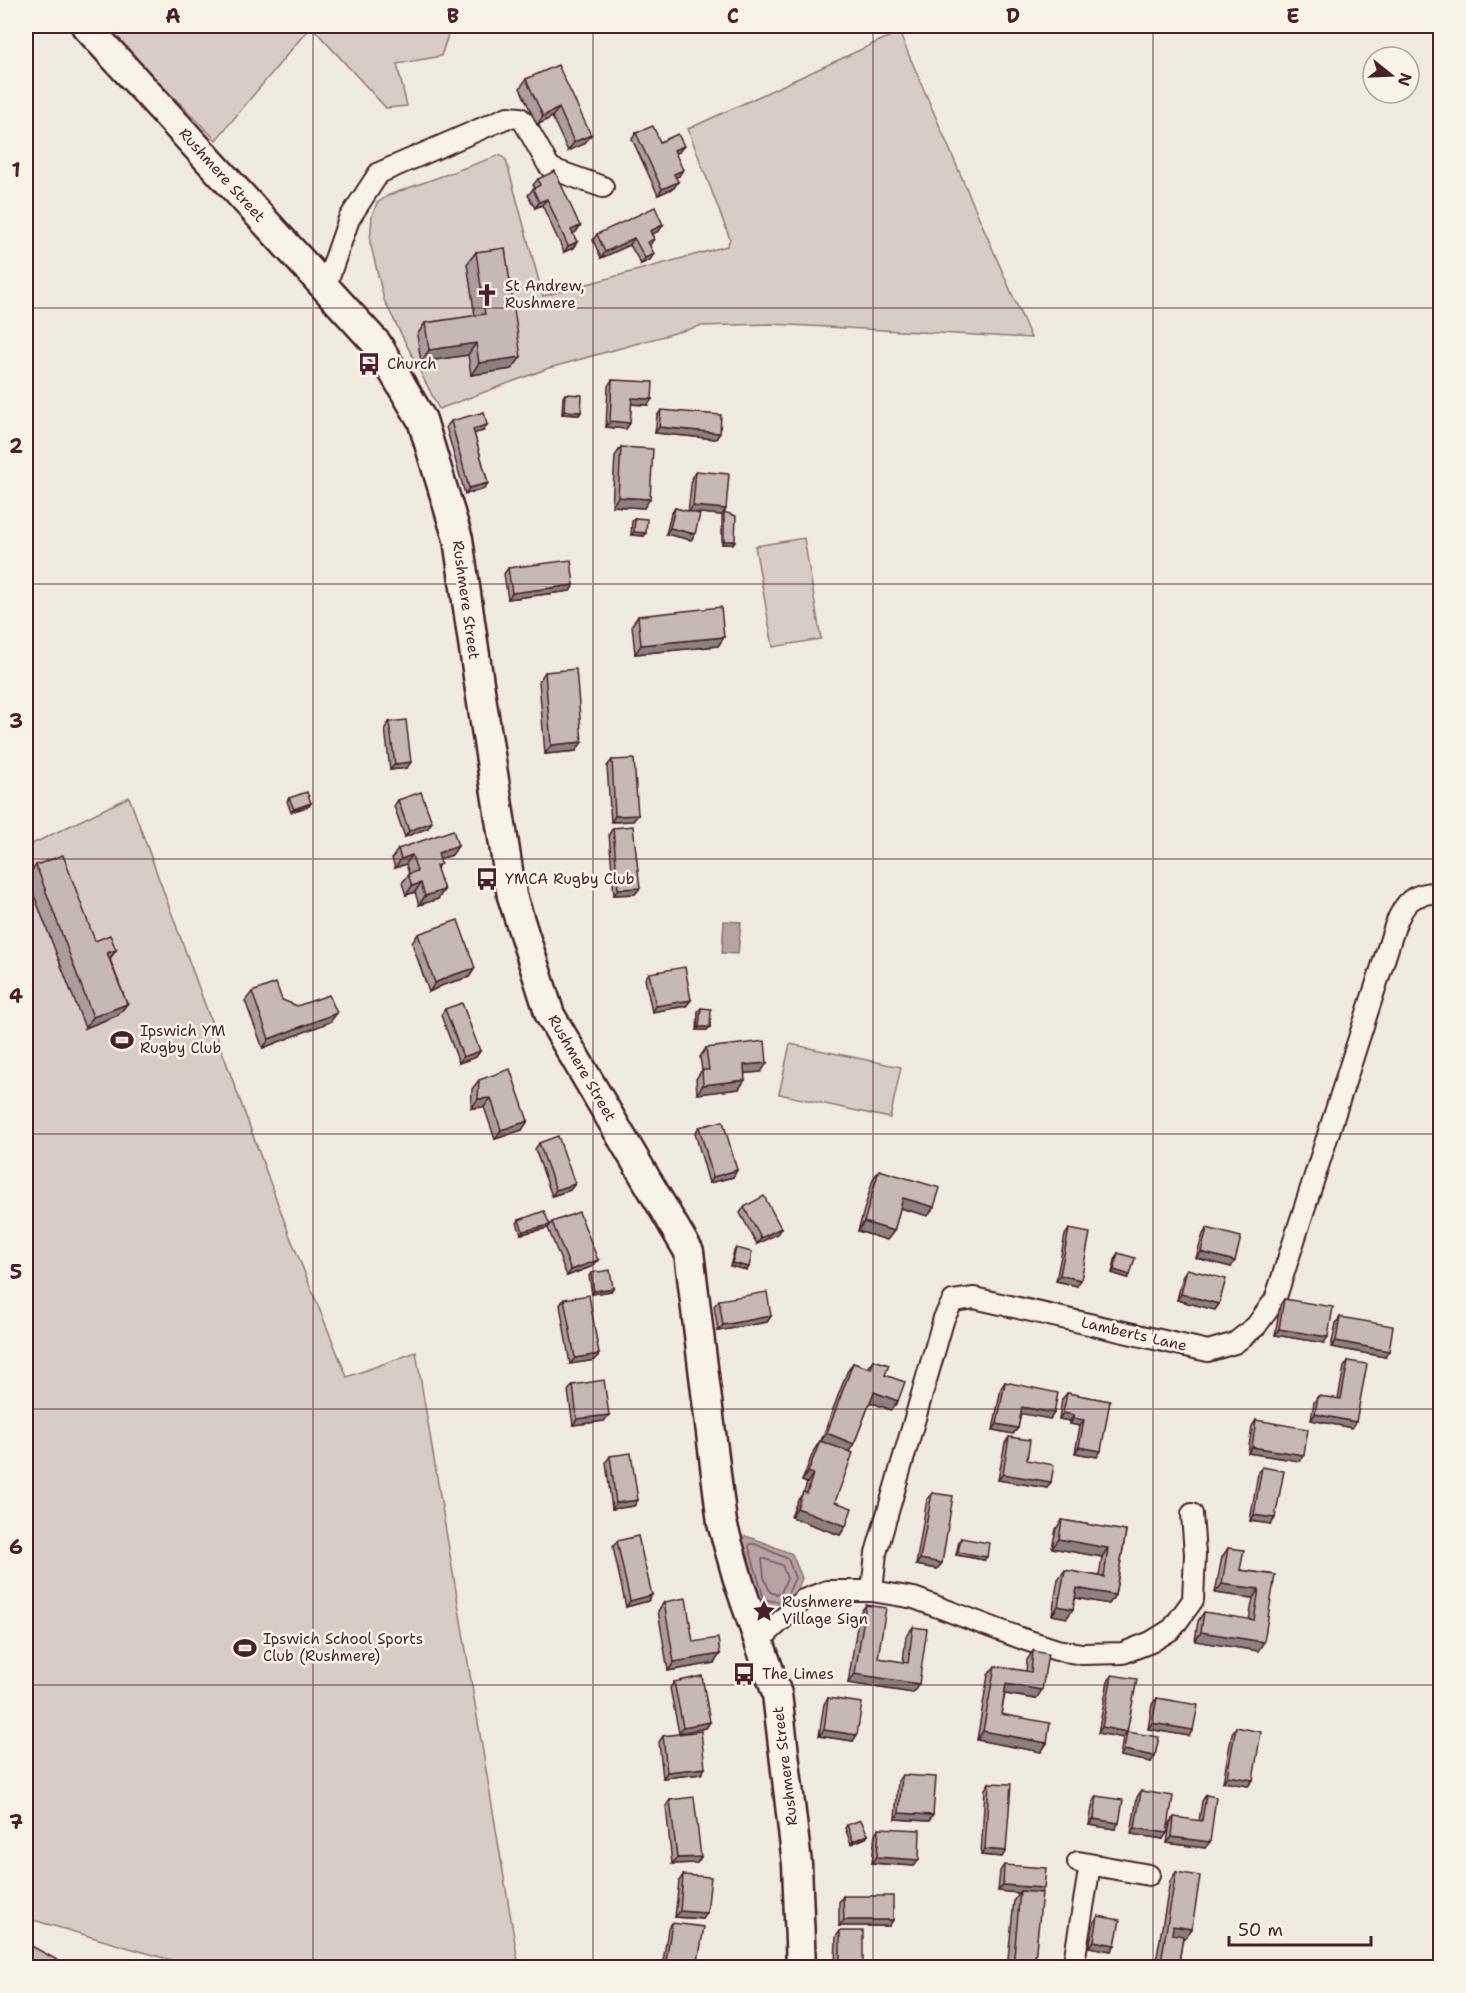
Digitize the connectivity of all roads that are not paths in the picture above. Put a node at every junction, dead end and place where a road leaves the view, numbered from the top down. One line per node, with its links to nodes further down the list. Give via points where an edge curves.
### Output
1 (86, 26): 3 (street, Rushmere Street)
2 (603, 187): 3 (street, via 552,169 524,122 508,117 379,173 349,219)
3 (325, 288): 7 (street, Rushmere Street, via 377,344 422,420 458,540 512,896 550,1015 689,1252 722,1523)
4 (1440, 893): 6 (street, Lamberts Lane, via 1415,897 1402,908 1275,1300 1256,1326 1235,1343 1208,1351 974,1298 953,1301 944,1318 876,1553)
5 (1192, 1514): 6 (street, via 1192,1600 1172,1629 1123,1653 1057,1650 914,1598)
6 (872, 1591): 7 (street, via 827,1591 803,1600)
7 (759, 1641): 9 (street, Rushmere Street, via 777,1694 797,1864)
8 (1149, 1875): 10 (street, via 1084,1863)
9 (801, 1968)
10 (1073, 1968)

